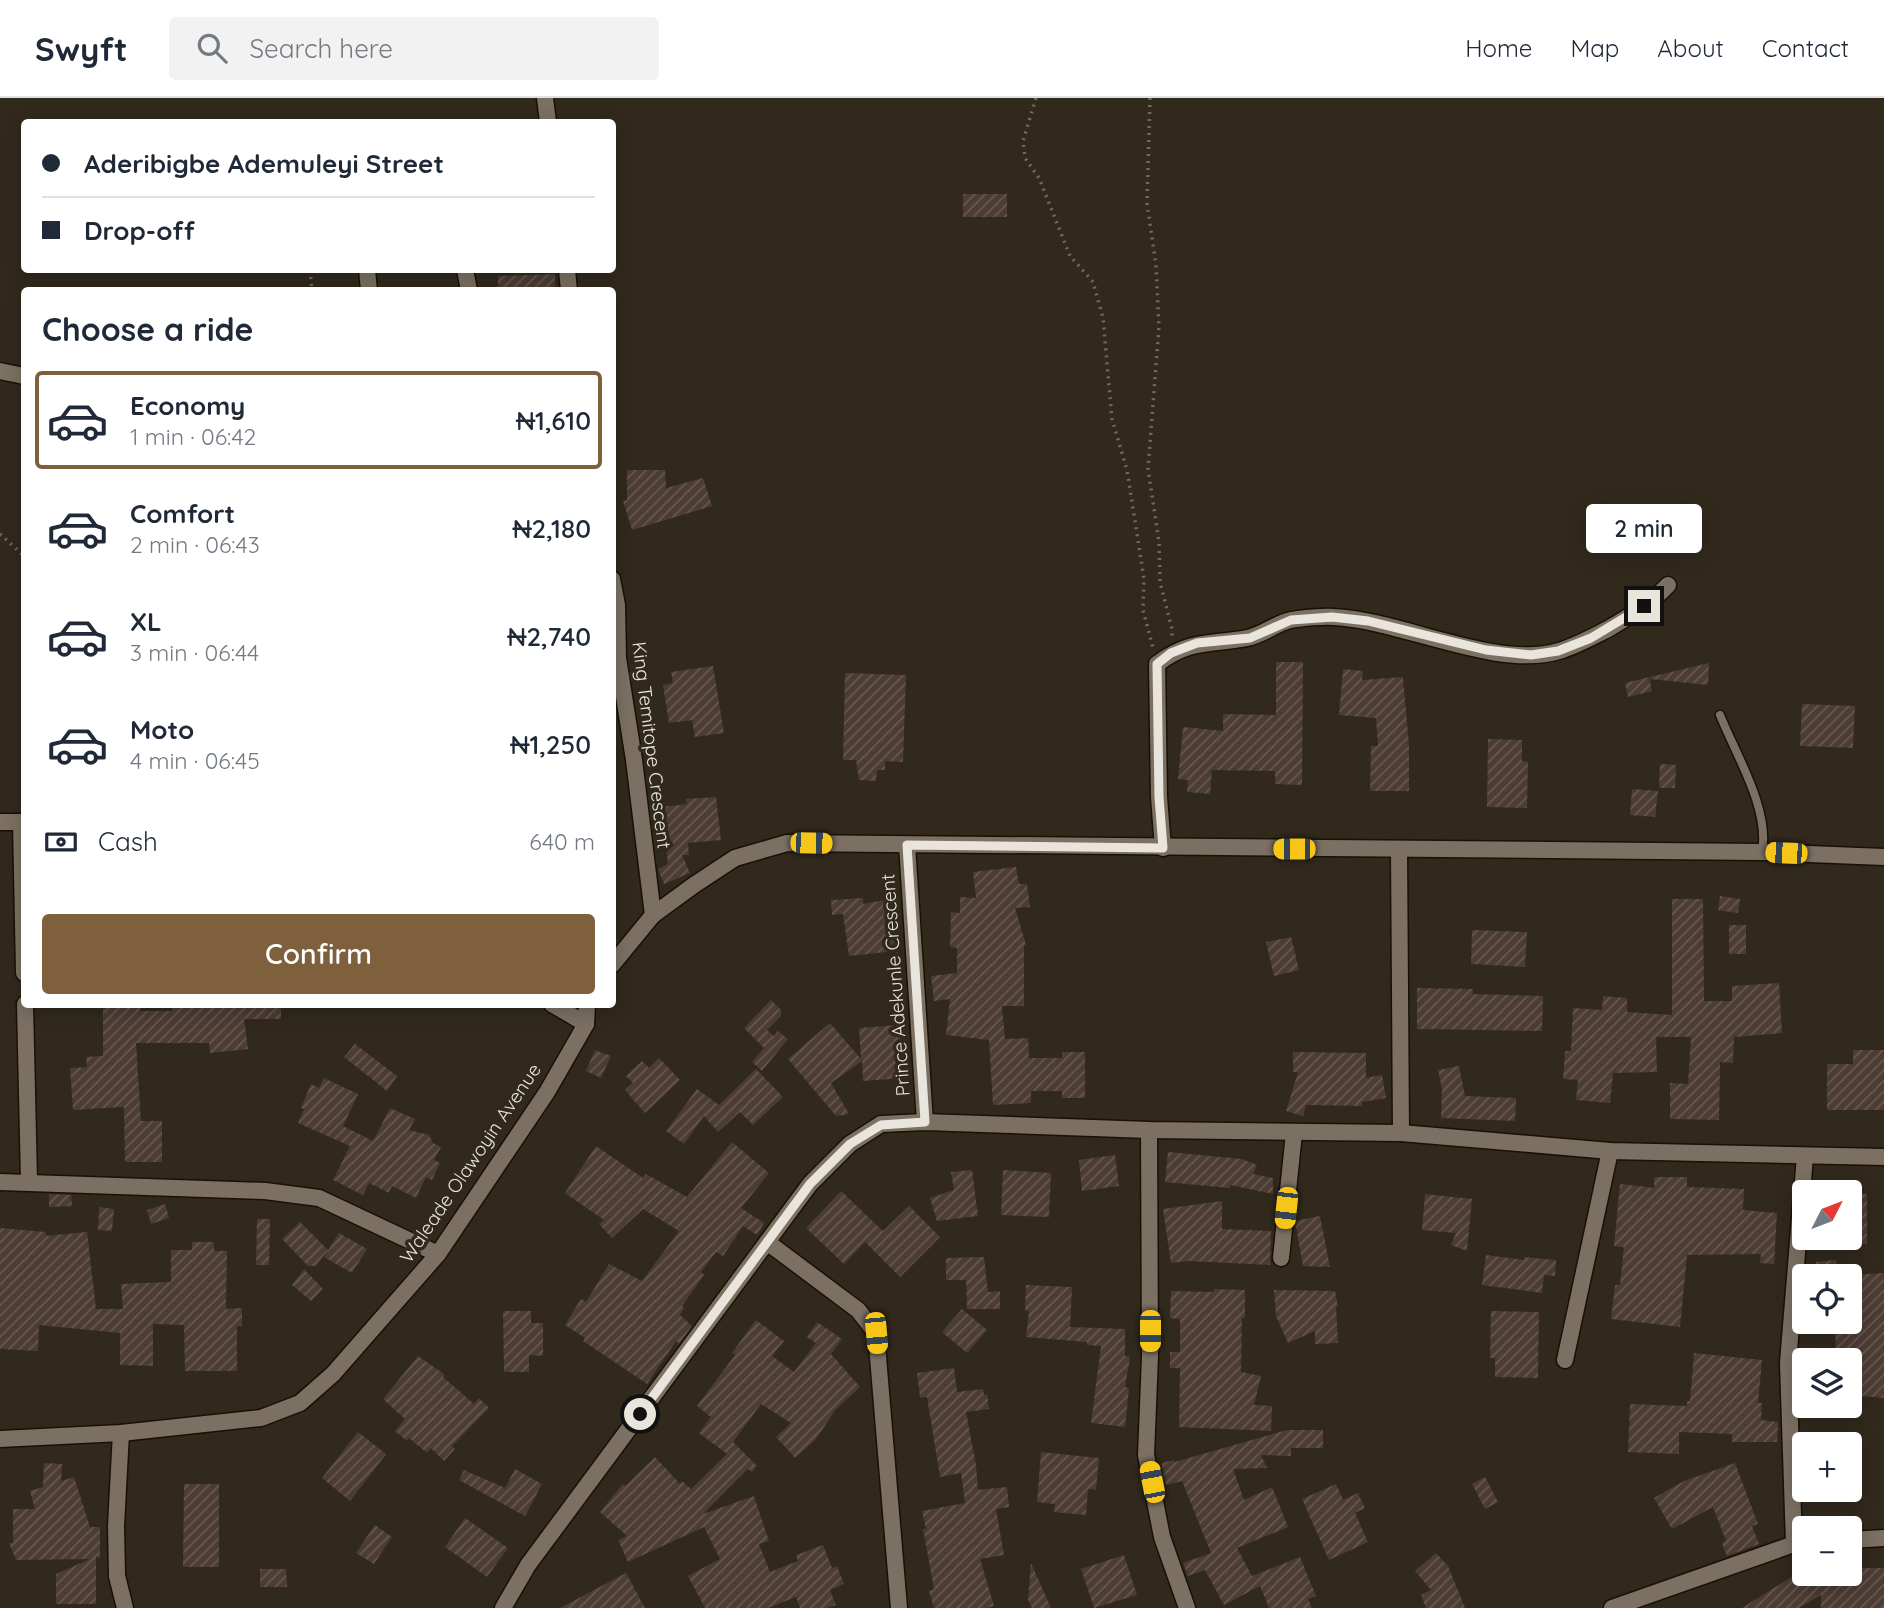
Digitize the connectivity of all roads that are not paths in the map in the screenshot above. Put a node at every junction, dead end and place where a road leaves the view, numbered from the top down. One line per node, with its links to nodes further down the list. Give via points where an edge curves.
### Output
1 (545, 98): 2 (street)
2 (548, 119)
3 (0, 371): 4 (street)
4 (21, 375)
5 (1668, 585): 11 (street, via 1631,616 1591,638 1558,651 1531,655 1486,650 1368,621 1332,617 1291,620 1250,638 1197,643 1171,653 1157,664)
6 (616, 600): 15 (street, King Temitope Crescent, via 618,658)
7 (1720, 715): 13 (lane, via 1761,818)
8 (0, 822): 9 (street)
9 (21, 822)
10 (907, 845): 11 (street); 15 (street, via 788,843 735,858); 21 (street, Prince Adekunle Crescent)
11 (1163, 848): 12 (street)
12 (1399, 849): 13 (street); 24 (street)
13 (1762, 852): 14 (street)
14 (1884, 857)
15 (653, 915): 16 (street)
16 (616, 960)
17 (25, 1008): 28 (street)
18 (559, 1008): 20 (street)
19 (587, 1008): 20 (street)
20 (586, 1024): 31 (street, Waleade Olawoyin Avenue, via 547,1092)
21 (925, 1122): 22 (street); 30 (street, via 881,1125 850,1144 810,1184)
22 (1149, 1130): 23 (street); 43 (street, via 1146,1455 1162,1537)
23 (1294, 1133): 24 (street); 32 (street)
24 (1401, 1133): 25 (street)
25 (1611, 1151): 26 (street); 33 (street)
26 (1805, 1156): 27 (street); 36 (street, via 1788,1363)
27 (1884, 1157)
28 (29, 1181): 29 (street); 31 (street, via 265,1191 319,1198)
29 (0, 1182)
30 (767, 1242): 41 (street, via 528,1564); 42 (street, via 858,1310 876,1333)
31 (438, 1254): 34 (street, Waleade Olawoyin Avenue, via 333,1374 300,1403 261,1418)
32 (1281, 1258)
33 (1565, 1360)
34 (121, 1433): 35 (street, Waleade Olawoyin Avenue); 40 (street, via 117,1576)
35 (0, 1439)
36 (1797, 1516)
37 (1884, 1538): 38 (street)
38 (1862, 1539)
39 (1792, 1545): 44 (street)
40 (125, 1608)
41 (503, 1608)
42 (899, 1608)
43 (1187, 1608)
44 (1612, 1608)

